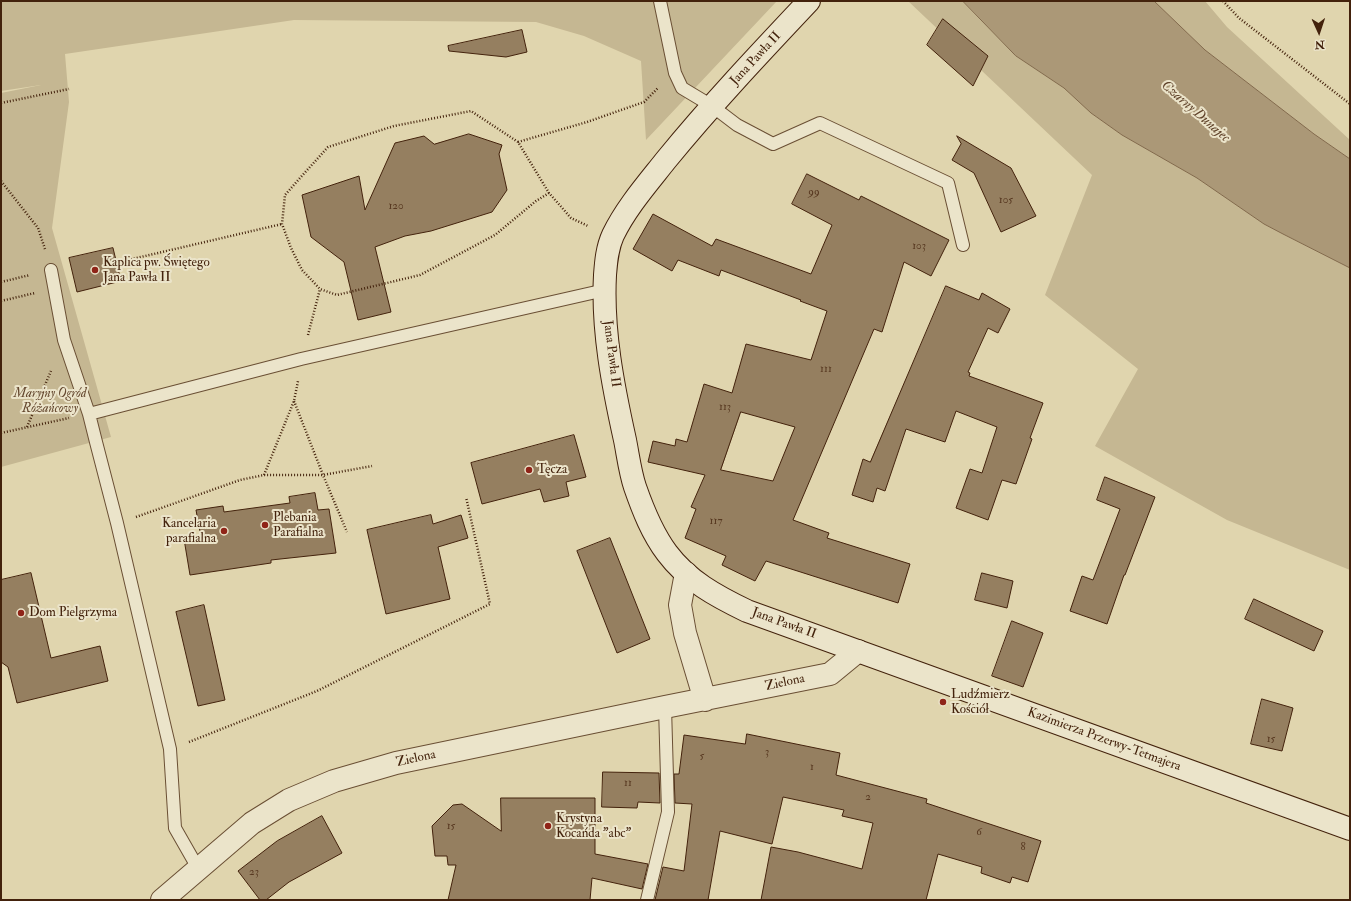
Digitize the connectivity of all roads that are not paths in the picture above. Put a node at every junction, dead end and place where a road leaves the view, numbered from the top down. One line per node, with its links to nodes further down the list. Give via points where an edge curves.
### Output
1 (660, 1): 3 (lane, via 675,73 682,88)
2 (809, 1): 3 (street, Jana Pawła II)
3 (712, 106): 4 (lane, via 737,124 773,144 820,123 948,183); 6 (street, Jana Pawła II, via 630,206 612,236 606,257)
4 (963, 245)
5 (51, 270): 7 (lane, via 64,340)
6 (605, 290): 7 (lane, via 301,359); 8 (street, Jana Pawła II, via 607,340 634,484 649,523 667,552)
7 (89, 414): 13 (lane, via 170,749 176,828)
8 (686, 573): 9 (street, Jana Pawła II, via 717,596 747,610); 10 (street, via 680,605 685,633)
9 (858, 651): 10 (street, Zielona, via 830,674); 12 (street, Kazimierza Przerwy-Tetmajera)
10 (704, 700): 11 (street, Zielona)
11 (665, 707): 13 (street, Zielona, via 396,763 334,781 289,800 252,824); 15 (lane, via 668,812)
12 (1350, 829)
13 (199, 870): 14 (street, Zielona)
14 (162, 900)
15 (647, 900)

